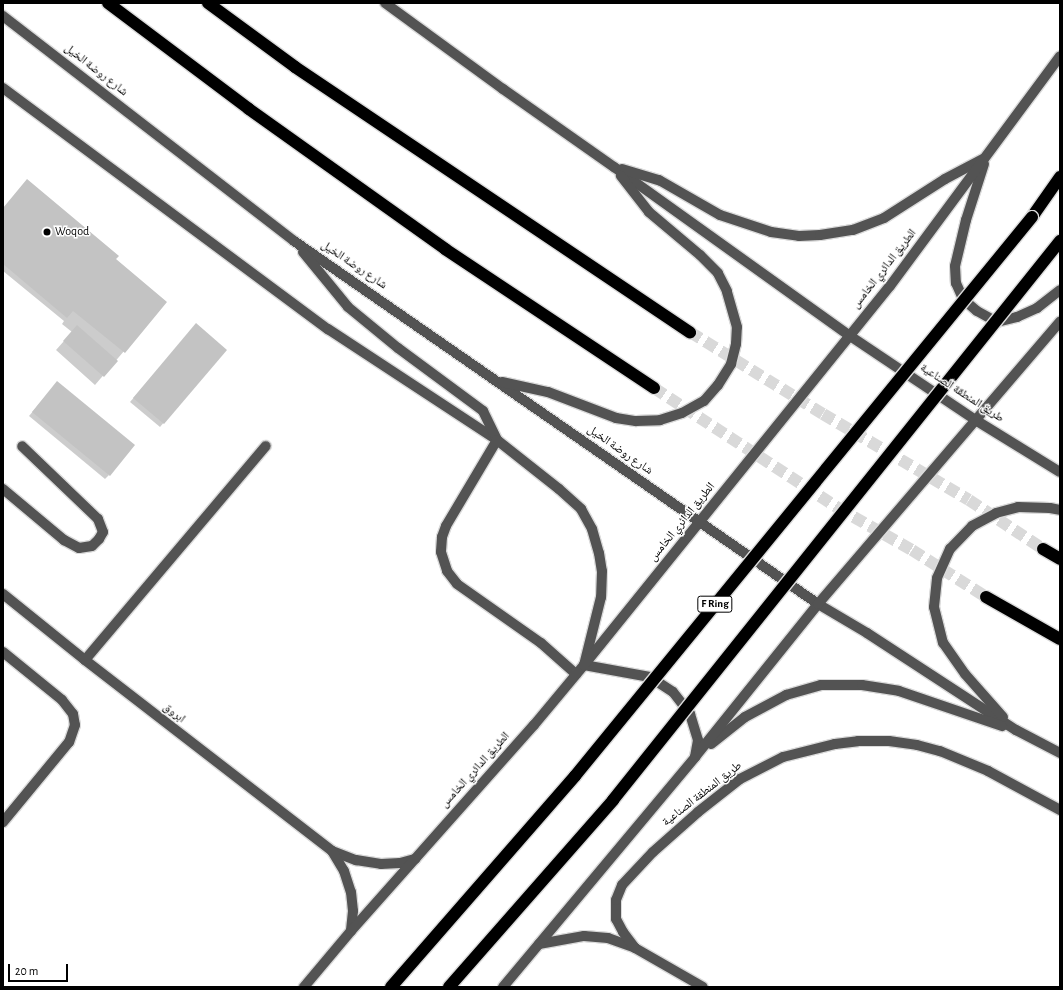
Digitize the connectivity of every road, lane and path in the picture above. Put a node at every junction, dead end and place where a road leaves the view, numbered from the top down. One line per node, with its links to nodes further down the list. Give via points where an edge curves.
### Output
1 (108, 3): 17 (highway, via 249,109 445,249)
2 (208, 3): 14 (highway, via 295,68)
3 (385, 3): 8 (street, via 503,90)
4 (3, 16): 10 (street, شارع روضة الخيل)
5 (1060, 56): 7 (street, الطريق الدائري الخامس)
6 (3, 88): 19 (street, via 328,329)
7 (987, 157): 8 (street, via 945,179 884,218 853,230 799,236 771,232 720,215 659,180); 12 (street, via 966,220 955,266 956,283 963,299 977,311 997,322 1037,308); 15 (street, الطريق الدائري الخامس)
8 (614, 166): 15 (street); 16 (street, via 649,212 718,273 727,291 737,327 731,364 704,402 660,420 616,418 548,392)
9 (1060, 178): 47 (highway, F Ring, bridge, via 1032,216 575,776)
10 (294, 241): 16 (street, شارع روضة الخيل); 19 (street, via 348,307 483,411)
11 (1060, 241): 48 (highway, bridge, via 613,800)
12 (1060, 290)
13 (1060, 322): 18 (street)
14 (690, 332)
15 (850, 336): 18 (street, طريق المنطقة الصناعية); 25 (street, الطريق الدائري الخامس)
16 (497, 381): 25 (street, شارع روضة الخيل)
17 (654, 388)
18 (977, 421): 22 (street, طريق المنطقة الصناعية); 30 (street)
19 (497, 440): 34 (street, via 581,509 592,529 602,570 601,597); 35 (street, via 446,526 441,552 447,571 457,584 541,643)
20 (22, 446): 23 (street, via 98,519 103,532 92,546 79,548 64,540)
21 (266, 446): 33 (street)
22 (1060, 472)
23 (3, 489)
24 (1060, 510): 36 (street, via 1018,507 990,516 972,526 950,549 937,578 934,607 943,643 989,703)
25 (699, 522): 30 (street); 34 (street, الطريق الدائري الخامس)
26 (1043, 548): 27 (highway)
27 (1060, 560)
28 (3, 594): 33 (street, ابروق)
29 (986, 597): 31 (highway)
30 (818, 604): 36 (street); 38 (street)
31 (1060, 639)
32 (3, 652): 40 (street, via 62,700 73,714 75,725 69,742)
33 (85, 660): 41 (street, ابروق)
34 (584, 665): 35 (street, الطريق الدائري الخامس); 38 (street, via 650,677 673,692 690,714 698,740)
35 (576, 674): 42 (street, الطريق الدائري الخامس)
36 (1016, 730): 37 (street); 38 (street, via 899,691 862,685 821,685 786,695 745,717)
37 (1060, 754)
38 (695, 757): 44 (street)
39 (1060, 810): 45 (street, طريق المنطقة الصناعية, via 988,771 940,751 917,745 888,741 858,741 783,757 740,779 698,812 622,885 616,900 616,919)
40 (3, 822)
41 (332, 851): 42 (street, ابروق, via 356,860 381,864); 43 (street, ابروق, via 344,870 351,892)
42 (415, 859): 43 (street, الطريق الدائري الخامس)
43 (351, 931): 46 (street, الطريق الدائري الخامس)
44 (539, 944): 45 (street, via 597,936); 49 (street)
45 (634, 948): 50 (street)
46 (304, 987)
47 (391, 987)
48 (449, 987)
49 (503, 987)
50 (703, 987)

